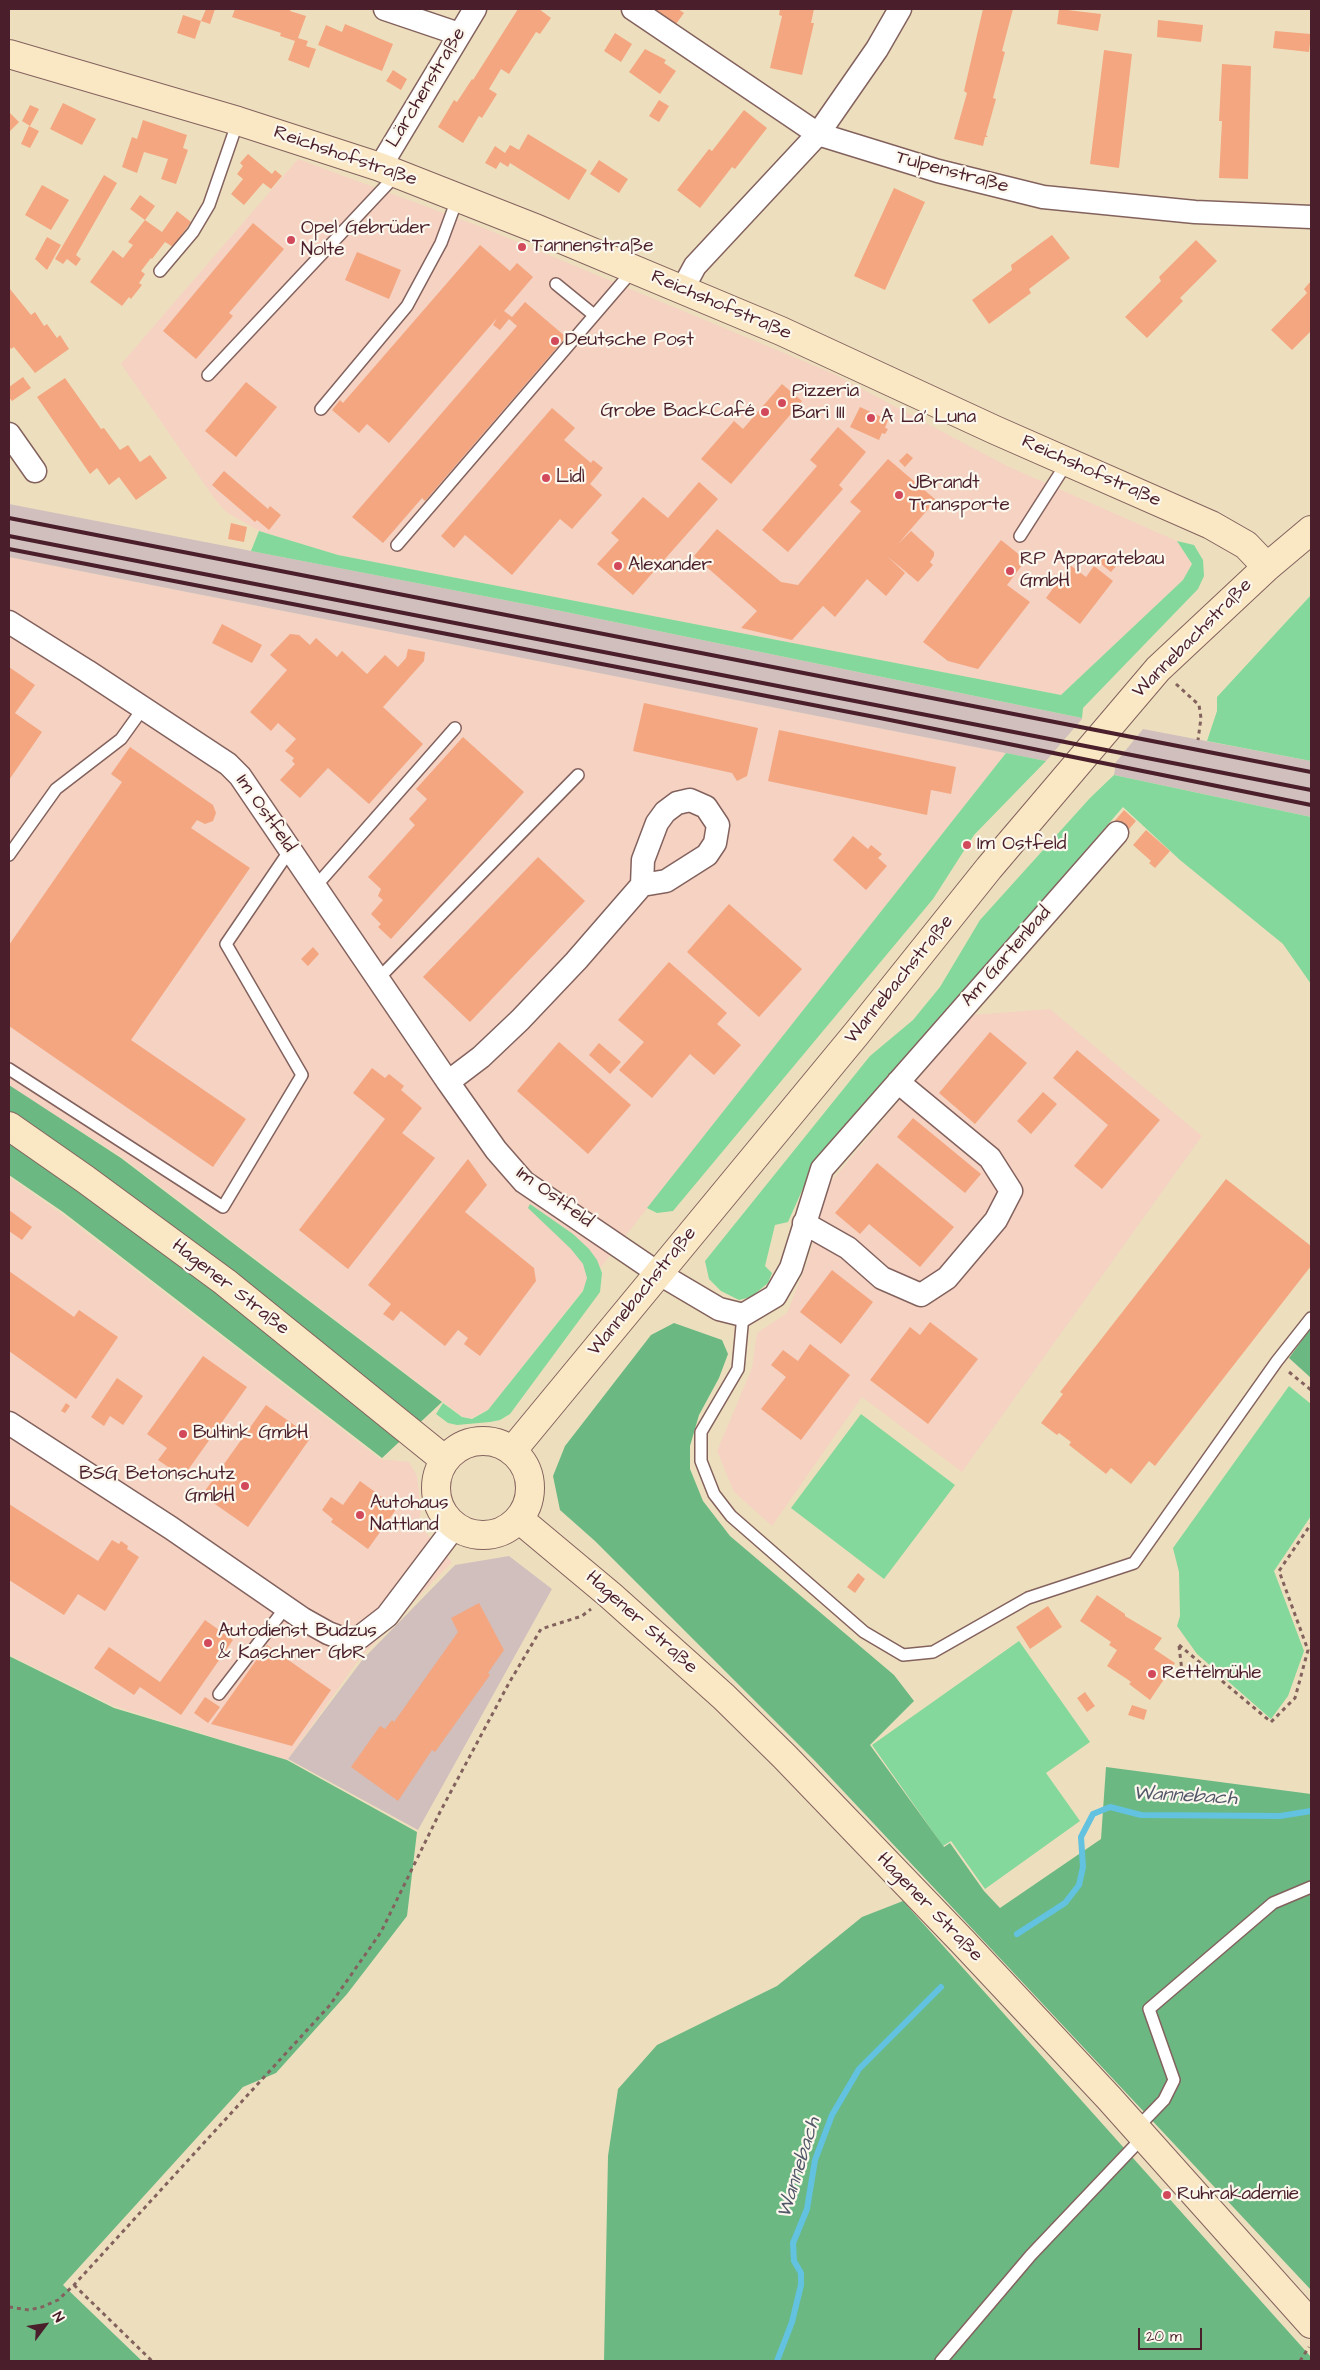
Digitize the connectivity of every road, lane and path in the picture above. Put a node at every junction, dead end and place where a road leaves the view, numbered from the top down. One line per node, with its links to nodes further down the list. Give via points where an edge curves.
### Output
1 (385, 9): 5 (street)
2 (475, 9): 5 (street, Lärchenstraße)
3 (633, 9): 8 (street, Tulpenstraße)
4 (900, 9): 8 (street, via 877,49)
5 (459, 34): 9 (street, Lärchenstraße)
6 (9, 54): 7 (main road, Reichshofstraße)
7 (238, 121): 9 (main road, Reichshofstraße); 13 (lane, via 209,205 193,232)
8 (818, 134): 11 (street, Tulpenstraße, via 938,171 1043,197 1195,212); 15 (street, via 695,266)
9 (389, 170): 10 (main road, Reichshofstraße); 17 (lane)
10 (458, 197): 12 (main road, Reichshofstraße); 18 (lane, via 441,243 407,306)
11 (1311, 217)
12 (634, 269): 15 (main road, Reichshofstraße); 16 (lane)
13 (160, 271)
14 (556, 284): 16 (lane)
15 (682, 290): 20 (main road, Reichshofstraße)
16 (594, 315): 24 (lane)
17 (208, 375)
18 (321, 409)
19 (9, 434): 21 (street)
20 (1068, 461): 23 (lane); 25 (main road, Reichshofstraße, via 1211,525 1246,545)
21 (35, 471)
22 (1311, 530): 25 (main road, Wannebachstraße)
23 (1020, 536)
24 (396, 545)
25 (1267, 567): 27 (main road, Wannebachstraße)
26 (9, 622): 28 (street, Im Ostfeld)
27 (1158, 669): 30 (path, via 1198,704 1201,718); 43 (main road, Wannebachstraße, via 990,868)
28 (144, 707): 33 (street, Im Ostfeld, via 228,764 240,776); 34 (lane, via 121,739 56,788)
29 (455, 728): 36 (lane)
30 (1198, 740)
31 (578, 775): 37 (lane)
32 (1118, 833): 40 (street, Am Gartenbad)
33 (290, 850): 36 (street, Im Ostfeld); 38 (lane, via 226,944 302,1075 223,1207)
34 (9, 855)
35 (642, 885): 39 (street, via 520,1020)
36 (315, 887): 37 (street, Im Ostfeld)
37 (378, 979): 39 (street, Im Ostfeld)
38 (9, 1069)
39 (448, 1082): 43 (street, Im Ostfeld, via 519,1178)
40 (898, 1082): 42 (street, Am Gartenbad, via 822,1169); 42 (street, via 990,1158 1011,1191 996,1220 947,1278 921,1295 882,1278 848,1248)
41 (9, 1126): 50 (main road, Hagener Straße, via 225,1282)
42 (804, 1223): 44 (street, Am Gartenbad, via 791,1268 775,1296)
43 (658, 1273): 44 (street, via 719,1309); 49 (main road, Wannebachstraße)
44 (744, 1314): 46 (lane, via 738,1368 701,1432 701,1461 714,1494 731,1516 864,1632 903,1655 933,1652 1028,1598 1134,1563)
45 (1311, 1318): 46 (lane)
46 (1277, 1362): 47 (path)
47 (1311, 1390)
48 (9, 1423): 55 (street, via 172,1528)
49 (512, 1451): 50 (main road, via 484,1441 469,1443); 51 (main road, via 526,1468 530,1487 528,1505)
50 (445, 1460): 53 (main road, via 435,1488 445,1516)
51 (519, 1519): 53 (main road, via 496,1534 482,1536); 54 (main road, Hagener Straße)
52 (1311, 1524): 56 (path, via 1279,1571 1308,1650 1295,1698 1271,1722 1179,1645)
53 (455, 1526): 55 (street, via 387,1616 360,1637 352,1639 328,1633)
54 (610, 1595): 59 (main road, Hagener Straße, via 724,1697 785,1757 962,1941); 60 (path, via 582,1616 541,1629 445,1803 381,1932 330,2005)
55 (286, 1607): 57 (lane)
56 (1182, 1671)
57 (219, 1694)
58 (1311, 1887): 59 (lane, via 1273,1903 1148,2009 1174,2080 1164,2100)
59 (1139, 2133): 62 (main road, Hagener Straße); 65 (lane)
60 (74, 2285): 61 (path, via 58,2300 42,2307 29,2310); 64 (path)
61 (9, 2307)
62 (1311, 2324)
63 (1311, 2342): 66 (path)
64 (152, 2361)
65 (941, 2361)
66 (1300, 2361)

